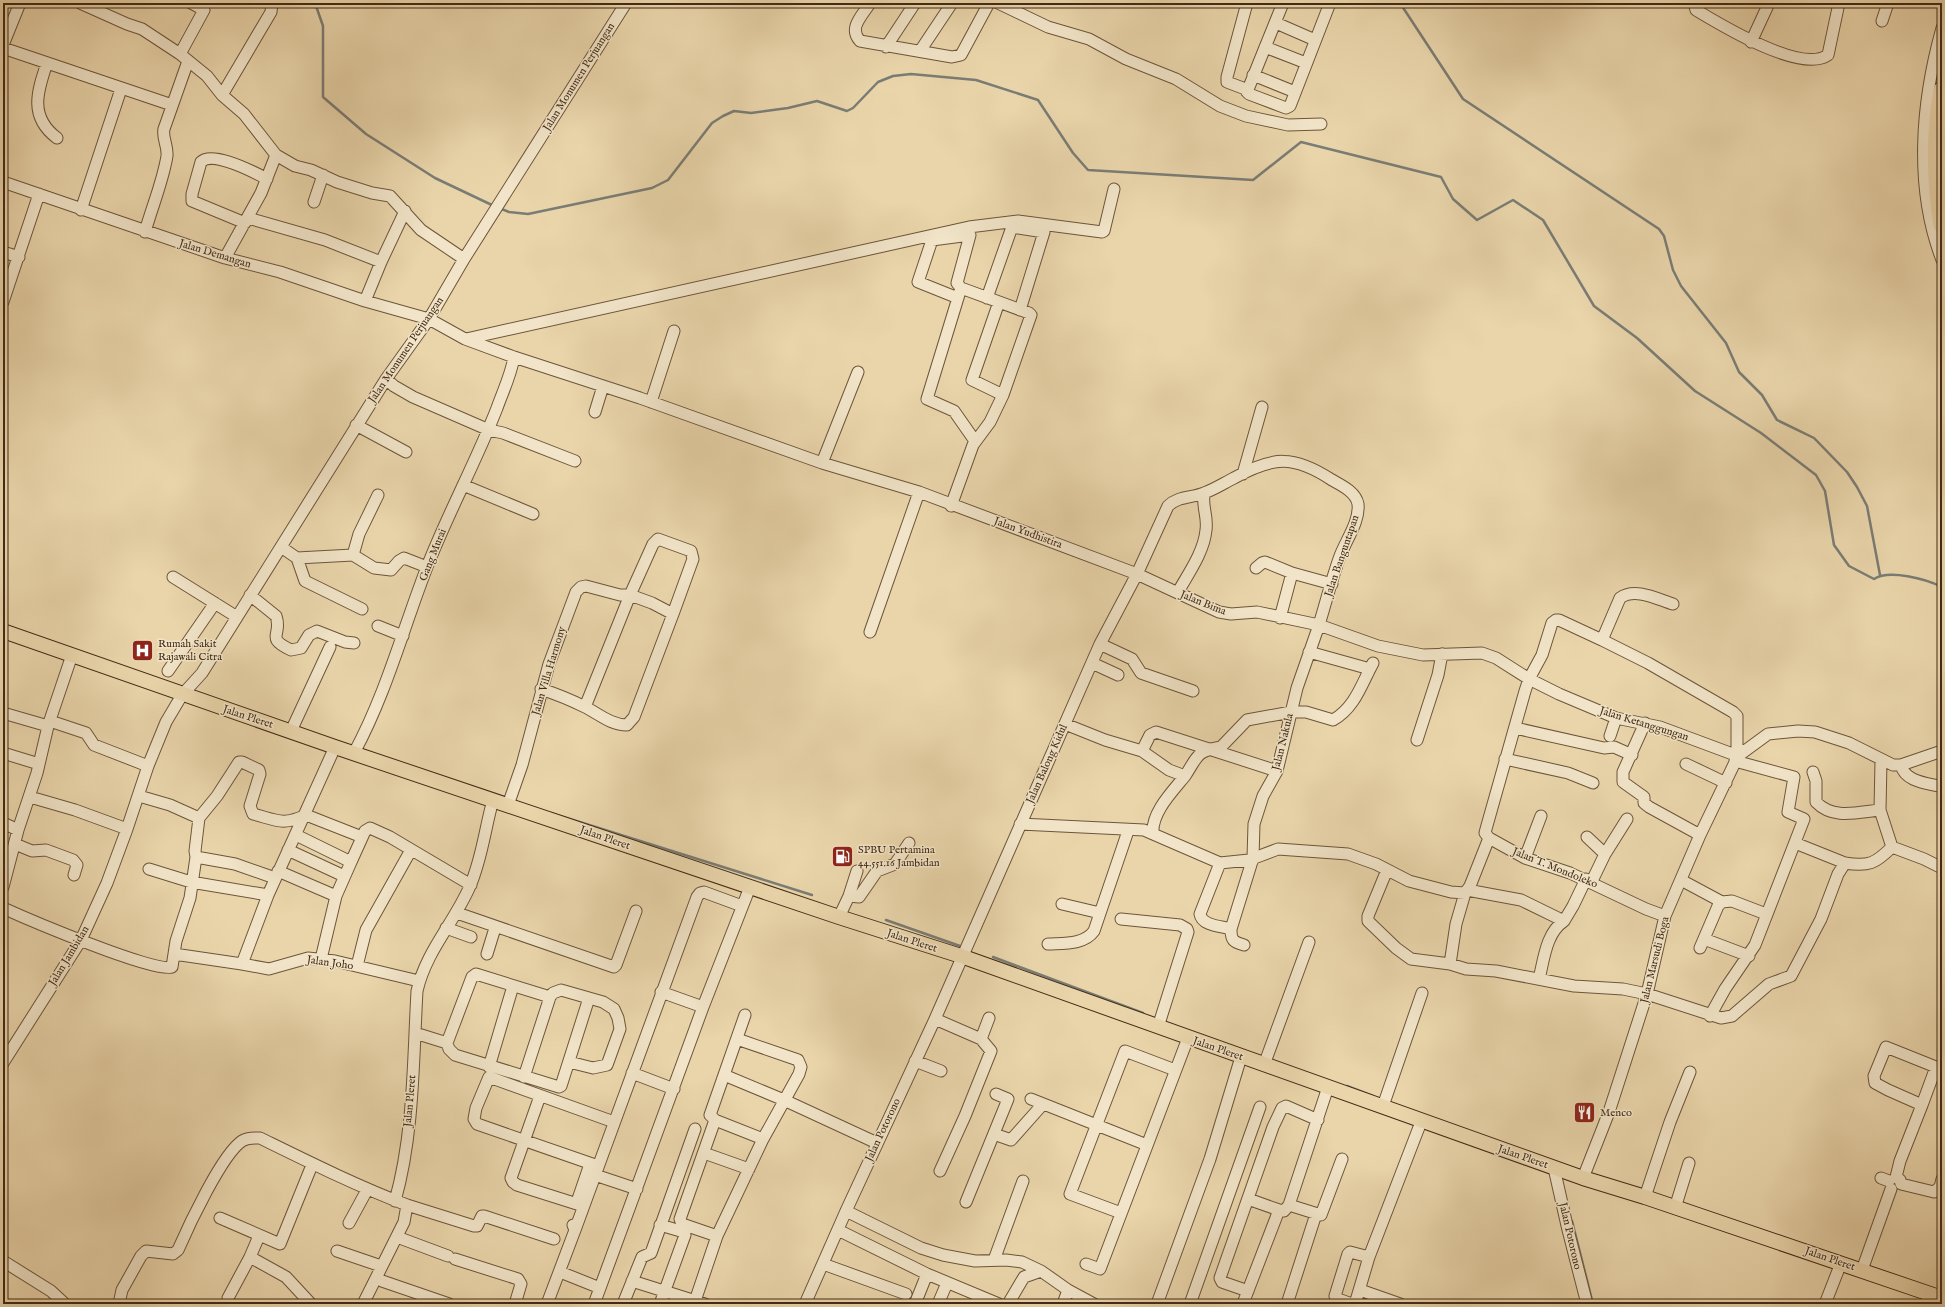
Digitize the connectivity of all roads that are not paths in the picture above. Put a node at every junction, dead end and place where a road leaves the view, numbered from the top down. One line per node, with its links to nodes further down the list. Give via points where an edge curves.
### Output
1 (20, 3): 24 (street)
2 (80, 3): 29 (street, via 142,29)
3 (191, 3): 18 (street)
4 (272, 3): 37 (street, via 271,12)
5 (626, 3): 56 (street, Jalan Monumen Perjuangan)
6 (870, 3): 25 (street, via 854,29 854,35 860,41)
7 (915, 3): 25 (street)
8 (952, 3): 28 (street)
9 (989, 3): 28 (street, via 961,55 952,57)
10 (998, 3): 39 (street, via 1048,27 1089,39 1126,59 1176,79 1220,106 1246,116 1288,125)
11 (1247, 3): 34 (street, via 1226,77 1230,85)
12 (1283, 3): 20 (street)
13 (1330, 3): 22 (street)
14 (1694, 3): 23 (street, via 1696,10)
15 (1769, 3): 23 (street)
16 (1839, 3): 23 (street, via 1828,55 1823,58 1789,55)
17 (1888, 3): 19 (street)
18 (206, 7): 29 (street)
19 (1882, 21)
20 (1276, 23): 22 (street); 26 (street)
21 (1942, 28): 57 (street, via 1929,91 1924,160 1932,229)
22 (1315, 40): 30 (street)
23 (1751, 42)
24 (3, 45)
25 (886, 47): 28 (street)
26 (1265, 47): 30 (street); 32 (street)
27 (3, 48): 31 (street)
28 (920, 51)
29 (184, 57): 37 (street, via 207,76); 38 (street)
30 (1306, 63): 36 (street)
31 (47, 64): 33 (street); 40 (street, via 36,98 46,130)
32 (1253, 75): 34 (street); 36 (street)
33 (121, 89): 38 (street); 48 (street)
34 (1248, 90): 36 (street, via 1249,94 1286,108 1290,106)
35 (1942, 90): 51 (highway, via 1936,159 1937,193)
36 (1295, 92)
37 (222, 95): 41 (street, via 244,114)
38 (172, 105): 52 (street, via 163,133 166,158)
39 (1320, 124)
40 (57, 138)
41 (276, 155): 42 (street, via 295,166); 43 (street)
42 (323, 175): 47 (street); 49 (street, via 372,193 390,196)
43 (267, 179): 50 (street); 50 (street, via 237,165 209,158 201,162 192,201)
44 (3, 182): 46 (street, Jalan Demangan)
45 (1114, 189): 67 (street, via 1102,232 1018,221 969,227)
46 (39, 194): 48 (street, Jalan Demangan); 54 (street)
47 (314, 202)
48 (81, 210): 52 (street, Jalan Demangan)
49 (405, 211): 56 (street, via 422,230); 58 (street)
50 (246, 221): 55 (street); 58 (street, via 325,240)
51 (1942, 225)
52 (145, 232): 55 (street, Jalan Demangan)
53 (3, 252): 54 (street)
54 (19, 257): 62 (street)
55 (225, 258): 61 (street, Jalan Demangan, via 280,272)
56 (464, 259): 65 (street, Jalan Monumen Perjuangan)
57 (1942, 260)
58 (381, 262): 61 (street)
59 (960, 293): 59 (street, via 918,282 933,240 970,235 957,284); 60 (street); 78 (street, via 927,399 954,411)
60 (987, 298): 63 (street); 64 (street, via 1012,227 1044,232)
61 (365, 301): 65 (street, Jalan Demangan)
62 (3, 302)
63 (999, 302): 64 (street); 72 (street, via 972,380)
64 (1020, 310): 72 (street, via 1031,315)
65 (429, 319): 67 (street, Jalan Demangan); 70 (street, Jalan Monumen Perjuangan)
66 (674, 331): 73 (street)
67 (460, 340): 68 (street, Jalan Demangan)
68 (514, 357): 71 (street, Jalan Demangan); 77 (street, Gang Murai)
69 (858, 372): 81 (street)
70 (386, 379): 76 (street, Jalan Monumen Perjuangan); 77 (street, via 413,397)
71 (603, 386): 73 (street, Jalan Demangan); 75 (street)
72 (1003, 395): 78 (street, via 990,422)
73 (650, 402): 81 (street, Jalan Yudhistira)
74 (1262, 408): 82 (street)
75 (595, 412)
76 (356, 425): 79 (street); 89 (street, Jalan Monumen Perjuangan)
77 (489, 430): 80 (street); 83 (street, Gang Murai)
78 (975, 441): 87 (street)
79 (406, 452)
80 (575, 461)
81 (822, 462): 84 (street, Jalan Yudhistira)
82 (1243, 474): 85 (street, Jalan Banguntapan); 97 (street, Jalan Banguntapan, via 1278,460 1295,462 1318,470 1353,495 1358,503 1357,512)
83 (463, 486): 88 (street); 92 (street, Gang Murai)
84 (919, 492): 87 (street, Jalan Yudhistira); 110 (street)
85 (1204, 494): 95 (street, Jalan Banguntapan, via 1182,498 1168,506); 98 (street, via 1202,506 1207,516 1204,542)
86 (378, 495): 90 (street)
87 (951, 506): 95 (street, Jalan Yudhistira)
88 (533, 514)
89 (281, 547): 91 (street); 99 (street, Jalan Monumen Perjuangan)
90 (352, 555): 91 (street); 92 (street, via 381,570 391,570 404,558)
91 (297, 558): 103 (street, via 305,581)
92 (427, 567): 111 (street, Gang Murai)
93 (1256, 568): 94 (street, via 1265,562)
94 (1292, 573): 97 (street); 106 (street)
95 (1137, 574): 98 (street, Jalan Bima); 114 (street, Jalan Balong Kidul)
96 (173, 576): 101 (street)
97 (1332, 584): 107 (street, Jalan Banguntapan)
98 (1178, 592): 106 (street, Jalan Bima, via 1219,612 1257,612)
99 (250, 595): 105 (street, Jalan Monumen Perjuangan); 113 (street, via 276,616 277,643 291,650 300,648 309,636 317,631)
100 (630, 596): 104 (street, Jalan Villa Harmony, via 652,603); 104 (street, via 655,541 662,539 689,550 693,554 693,559); 123 (street, Jalan Villa Harmony, via 586,586 576,592); 126 (street)
101 (215, 603): 105 (street); 120 (street)
102 (1673, 604): 112 (street, via 1641,594 1625,594 1620,598)
103 (362, 609)
104 (673, 614): 126 (street, via 631,722 621,725 608,721)
105 (237, 617): 125 (street, Jalan Monumen Perjuangan, via 202,673)
106 (1280, 618): 107 (street, Jalan Bima)
107 (1319, 625): 116 (street, Jalan Nakula); 117 (street, via 1378,646 1423,655)
108 (378, 626): 111 (street)
109 (3, 631): 118 (main road, Jalan Pleret)
110 (870, 632)
111 (403, 636): 142 (street, Gang Murai, via 370,723)
112 (1602, 640): 122 (street, via 1559,620 1554,621 1542,655); 143 (street, via 1648,663 1733,712 1737,716 1737,747)
113 (354, 643)
114 (1100, 644): 119 (street, Jalan Balong Kidul); 124 (street, via 1132,659 1141,674)
115 (330, 647): 134 (street)
116 (1309, 652): 127 (street, Jalan Nakula); 127 (street, via 1372,666 1358,695 1340,716 1333,720 1306,712)
117 (1442, 654): 122 (street, via 1482,654 1496,658); 136 (street, via 1438,675)
118 (72, 655): 125 (main road, Jalan Pleret); 131 (street)
119 (1092, 663): 121 (street); 132 (street, Jalan Balong Kidul)
120 (168, 671)
121 (1118, 675)
122 (1529, 679): 129 (street, Jalan Ketanggungan); 133 (street)
123 (542, 689): 126 (street); 160 (street, Jalan Villa Harmony, via 522,765)
124 (1193, 691)
125 (182, 695): 134 (main road, Jalan Pleret); 150 (street, Jalan Jambidan, via 166,722)
126 (584, 707)
127 (1291, 712): 138 (street, via 1247,720 1221,748); 151 (street, Jalan Nakula)
128 (3, 713): 131 (street)
129 (1616, 718): 130 (street, Jalan Ketanggungan); 135 (street)
130 (1645, 723): 143 (street, Jalan Ketanggungan); 144 (street)
131 (49, 724): 147 (street); 150 (street, via 86,732 94,745)
132 (1065, 724): 139 (street); 167 (street, Jalan Balong Kidul)
133 (1515, 728): 144 (street, via 1604,748 1614,747); 145 (street)
134 (291, 731): 137 (main road, Jalan Pleret)
135 (1610, 736)
136 (1417, 740)
137 (336, 747): 142 (main road, Jalan Pleret); 162 (street)
138 (1209, 749): 139 (street, via 1156,732 1150,735); 151 (street); 153 (street, via 1199,756)
139 (1142, 751): 153 (street, via 1169,770)
140 (1942, 751): 149 (street)
141 (3, 753): 147 (street)
142 (354, 753): 159 (main road, Jalan Pleret)
143 (1740, 754): 146 (street, via 1768,734 1781,731 1815,732 1849,744); 155 (street, Jalan Marsudi Boga); 178 (street, Jalan Ketanggungan, via 1794,777 1788,812 1804,818)
144 (1632, 755): 173 (street, via 1623,772 1624,784 1641,793 1644,803 1649,807)
145 (1505, 759): 154 (street, via 1568,773); 176 (street, via 1486,829)
146 (1881, 761): 149 (street); 161 (street)
147 (39, 764): 158 (street)
148 (1686, 764): 155 (street)
149 (1901, 765): 156 (street, via 1902,771 1908,777)
150 (148, 766): 157 (street, Jalan Jambidan)
151 (1277, 771): 185 (street, Jalan Nakula, via 1263,796 1254,824)
152 (1814, 772): 161 (street, via 1816,802 1822,809 1844,815)
153 (1185, 776): 171 (street, via 1155,818)
154 (1593, 783)
155 (1726, 783): 173 (street, Jalan Marsudi Boga)
156 (1942, 787)
157 (138, 796): 164 (street, via 170,805); 168 (street, Jalan Jambidan)
158 (30, 797): 168 (street); 169 (street)
159 (493, 800): 160 (main road, Jalan Pleret); 200 (street, Jalan Pleret)
160 (508, 805): 202 (main road, Jalan Pleret)
161 (1880, 810): 180 (street)
162 (306, 815): 164 (street, via 292,822 284,822 253,814 250,806 260,774 257,768 242,762 237,764 217,796); 172 (street); 175 (street)
163 (1541, 816): 186 (street)
164 (199, 818): 184 (street)
165 (1627, 819): 183 (street)
166 (3, 824): 169 (street)
167 (1020, 824): 170 (street); 229 (street, Jalan Balong Kidul)
168 (127, 829): 223 (street, Jalan Jambidan, via 107,883)
169 (18, 830): 179 (street)
170 (1128, 831): 171 (street, via 1144,830); 213 (street)
171 (1153, 834): 188 (street)
172 (296, 835): 181 (street); 187 (street)
173 (1700, 835): 197 (street, Jalan Marsudi Boga)
174 (1588, 837): 183 (street)
175 (362, 838): 182 (street, via 367,829 374,829); 187 (street)
176 (1489, 838): 186 (street, Jalan T. Mondoleko); 203 (street)
177 (910, 843): 206 (street, via 895,864 877,871 859,897)
178 (1794, 843): 189 (street); 214 (street)
179 (15, 844): 195 (street, via 32,851 46,850 73,860 76,865); 201 (street)
180 (1892, 847): 189 (street, via 1870,864); 190 (street)
181 (288, 850): 194 (street); 196 (street)
182 (411, 850): 200 (street); 234 (street, via 366,930)
183 (1606, 854): 198 (street)
184 (196, 856): 194 (street); 199 (street)
185 (1253, 858): 188 (street); 192 (street, via 1278,849 1322,851 1366,859); 221 (street, Jalan Nakula)
186 (1525, 858): 198 (street, Jalan T. Mondoleko)
187 (351, 862): 196 (street)
188 (1220, 863): 221 (street, via 1200,914 1205,922)
189 (1845, 863): 245 (street, via 1838,874 1821,919 1791,976 1769,984 1732,1016)
190 (1942, 868)
191 (149, 869): 199 (street)
192 (1387, 870): 203 (street, via 1409,880 1451,892); 233 (street, via 1368,921 1396,948 1411,958)
193 (857, 871): 206 (street)
194 (276, 874): 204 (street); 205 (street)
195 (74, 875)
196 (344, 876): 205 (street)
197 (1681, 880): 207 (street); 215 (street, Jalan Marsudi Boga)
198 (1588, 881): 215 (street, Jalan T. Mondoleko); 218 (street)
199 (191, 882): 204 (street); 227 (street, via 190,898)
200 (471, 885): 212 (street, Jalan Pleret)
201 (3, 887)
202 (750, 887): 209 (street); 216 (main road, Jalan Pleret)
203 (1466, 892): 218 (street, via 1521,900); 233 (street, via 1456,924)
204 (268, 895): 232 (street)
205 (336, 896): 231 (street)
206 (849, 896): 216 (street)
207 (1722, 902): 214 (street, via 1732,901); 230 (street, via 1702,944)
208 (1062, 904): 213 (street)
209 (742, 906): 238 (street, via 704,892 700,893); 243 (street)
210 (3, 908): 223 (street)
211 (636, 911): 220 (street, via 614,968)
212 (457, 913): 219 (street, Jalan Pleret); 220 (street)
213 (1100, 913): 225 (street, via 1091,936 1083,940)
214 (1766, 914): 230 (street)
215 (1666, 916): 240 (street, Jalan Marsudi Boga)
216 (839, 917): 229 (main road, Jalan Pleret)
217 (1121, 919): 248 (street, via 1180,925 1187,929)
218 (1564, 921): 235 (street, via 1555,928 1549,938)
219 (446, 928): 222 (street); 236 (street, Jalan Pleret, via 430,953)
220 (495, 928): 228 (street)
221 (1231, 929): 226 (street, via 1231,939)
222 (471, 937)
223 (81, 940): 227 (street, via 142,963 164,968 172,967); 257 (street, Jalan Jambidan)
224 (1309, 942): 258 (street)
225 (1048, 944)
226 (1244, 945)
227 (174, 954): 232 (street, Jalan Joho)
228 (487, 954)
229 (961, 956): 247 (street, Jalan Potorono); 248 (main road, Jalan Pleret)
230 (1749, 956): 245 (street, via 1731,979)
231 (321, 959): 232 (street, Jalan Joho, via 301,959 269,970); 234 (street, Jalan Joho)
232 (242, 964)
233 (1450, 964): 235 (street, via 1466,969 1496,971)
234 (357, 966): 236 (street, Jalan Joho)
235 (1539, 979): 240 (street, via 1574,986 1623,989)
236 (419, 981): 249 (street, Jalan Pleret, via 416,991)
237 (513, 986): 241 (street); 253 (street, via 474,975); 260 (street)
238 (661, 992): 243 (street); 264 (street)
239 (1422, 993): 276 (street)
240 (1647, 994): 245 (street); 296 (street, Jalan Marsudi Boga, via 1609,1112)
241 (550, 997): 242 (street, via 552,993 561,990); 266 (street)
242 (589, 998): 256 (street); 256 (street, via 614,1009 618,1018 619,1034 607,1065 593,1068)
243 (703, 1007): 268 (street)
244 (745, 1015): 251 (street)
245 (1710, 1016)
246 (989, 1018): 252 (street)
247 (935, 1019): 252 (street); 255 (street, Jalan Potorono)
248 (1158, 1027): 250 (main road, Jalan Pleret)
249 (415, 1033): 253 (street); 304 (street, Jalan Pleret, via 409,1119 402,1175)
250 (1188, 1038): 254 (main road, Jalan Pleret); 261 (street)
251 (737, 1039): 265 (street); 272 (street, via 801,1063 799,1074)
252 (981, 1040): 295 (street, via 991,1051)
253 (447, 1043): 260 (street, via 449,1050 455,1055)
254 (1241, 1057): 258 (main road, Jalan Pleret); 363 (street, via 1210,1159)
255 (915, 1061): 262 (street); 286 (street, Jalan Potorono)
256 (569, 1062): 266 (street, via 561,1086 558,1087)
257 (3, 1063)
258 (1264, 1064): 267 (main road, Jalan Pleret)
259 (1939, 1064): 274 (street); 274 (street, via 1886,1047 1874,1081)
260 (488, 1066): 266 (street)
261 (1176, 1070): 281 (street, via 1125,1051); 287 (street)
262 (941, 1071)
263 (1690, 1072): 302 (street)
264 (632, 1073): 268 (street); 279 (street)
265 (724, 1075): 272 (street); 277 (street, via 710,1111)
266 (524, 1077)
267 (1328, 1087): 276 (main road, Jalan Pleret); 278 (street)
268 (674, 1089): 300 (street)
269 (996, 1094): 283 (street, via 1008,1099)
270 (540, 1096): 279 (street); 284 (street); 284 (street, via 489,1077 476,1108 474,1119 477,1124)
271 (1031, 1099): 273 (street)
272 (784, 1100): 285 (street); 286 (street)
273 (1043, 1104): 281 (street); 283 (street, via 1011,1140)
274 (1922, 1105): 298 (street)
275 (1260, 1106): 364 (street)
276 (1383, 1106): 280 (main road, Jalan Pleret)
277 (715, 1120): 285 (street); 288 (street)
278 (1318, 1120): 303 (street, via 1286,1106 1282,1108); 308 (street)
279 (614, 1122): 292 (street)
280 (1421, 1122): 293 (main road, Jalan Pleret); 323 (street)
281 (1096, 1126): 287 (street); 311 (street, via 1070,1194)
282 (695, 1129): 315 (street)
283 (994, 1134): 305 (street)
284 (525, 1140): 292 (street); 306 (street, via 513,1173 513,1182 532,1191)
285 (763, 1140): 294 (street)
286 (877, 1143): 310 (street, Jalan Potorono)
287 (1147, 1146): 311 (street)
288 (704, 1153): 294 (street); 319 (street, via 680,1222)
289 (1342, 1159): 312 (street, via 1322,1214)
290 (1689, 1163): 309 (street)
291 (312, 1165): 301 (street); 318 (street, via 280,1244); 347 (street, via 260,1138 242,1141 216,1176 178,1250 173,1254 146,1251 122,1290)
292 (595, 1168): 300 (street); 306 (street); 316 (street)
293 (1554, 1168): 296 (main road, Jalan Pleret); 368 (street, Jalan Potorono)
294 (749, 1169): 319 (street)
295 (940, 1171)
296 (1583, 1178): 302 (main road, Jalan Pleret)
297 (1023, 1181): 325 (street)
298 (1892, 1182): 299 (street, via 1934,1192); 331 (street)
299 (1941, 1185)
300 (636, 1189): 338 (street)
301 (367, 1190): 304 (street); 314 (street)
302 (1645, 1197): 309 (main road, Jalan Pleret)
303 (1248, 1199): 308 (street); 308 (street, via 1220,1278 1222,1282 1246,1296)
304 (395, 1201): 307 (street)
305 (966, 1202)
306 (577, 1204): 316 (street, via 572,1220)
307 (407, 1205): 320 (street); 321 (street, via 474,1226 477,1226 484,1216)
308 (1284, 1208): 312 (street)
309 (1674, 1208): 327 (main road, Jalan Pleret)
310 (846, 1211): 317 (street, Jalan Potorono); 325 (street, via 921,1248 975,1261)
311 (1121, 1213): 329 (street, via 1100,1269)
312 (1316, 1214): 365 (street)
313 (220, 1218): 318 (street)
314 (349, 1223)
315 (660, 1225): 336 (street, via 651,1253 643,1255); 341 (street, via 684,1232 685,1235)
316 (575, 1230): 333 (street)
317 (838, 1230): 328 (street, Jalan Potorono); 334 (street)
318 (259, 1236): 324 (street)
319 (717, 1236): 345 (street)
320 (397, 1238): 330 (street); 351 (street, via 518,1279 521,1284)
321 (554, 1239)
322 (337, 1251): 330 (street)
323 (1369, 1257): 340 (street); 366 (street, via 1350,1252 1348,1254 1335,1296)
324 (250, 1258): 343 (street); 348 (street, via 286,1277)
325 (994, 1260): 332 (street, via 1022,1262)
326 (3, 1261): 346 (street, via 51,1291)
327 (1841, 1263): 331 (main road, Jalan Pleret); 369 (street)
328 (823, 1264): 342 (street); 356 (street, Jalan Potorono)
329 (1086, 1264)
330 (381, 1266): 349 (street)
331 (1862, 1270): 344 (main road, Jalan Pleret)
332 (1041, 1271): 339 (street); 360 (street, via 1024,1277)
333 (560, 1272): 338 (street); 352 (street)
334 (927, 1274): 337 (street); 357 (street)
335 (382, 1281): 350 (street)
336 (632, 1281): 341 (street); 354 (street)
337 (947, 1282): 358 (street); 359 (street)
338 (600, 1288): 353 (street)
339 (1068, 1290): 361 (street); 362 (street)
340 (1360, 1290): 366 (street); 367 (street)
341 (666, 1291): 345 (street); 355 (street)
342 (906, 1294)
343 (228, 1298)
344 (1942, 1298)
345 (698, 1303)
346 (65, 1304)
347 (118, 1304)
348 (311, 1304)
349 (363, 1304)
350 (449, 1304)
351 (515, 1304)
352 (547, 1304)
353 (594, 1304)
354 (623, 1304)
355 (660, 1304)
356 (806, 1304)
357 (915, 1304)
358 (938, 1304)
359 (999, 1304)
360 (1008, 1304)
361 (1062, 1304)
362 (1094, 1304)
363 (1157, 1304)
364 (1190, 1304)
365 (1287, 1304)
366 (1353, 1304)
367 (1400, 1304)
368 (1587, 1304)
369 (1825, 1304)

